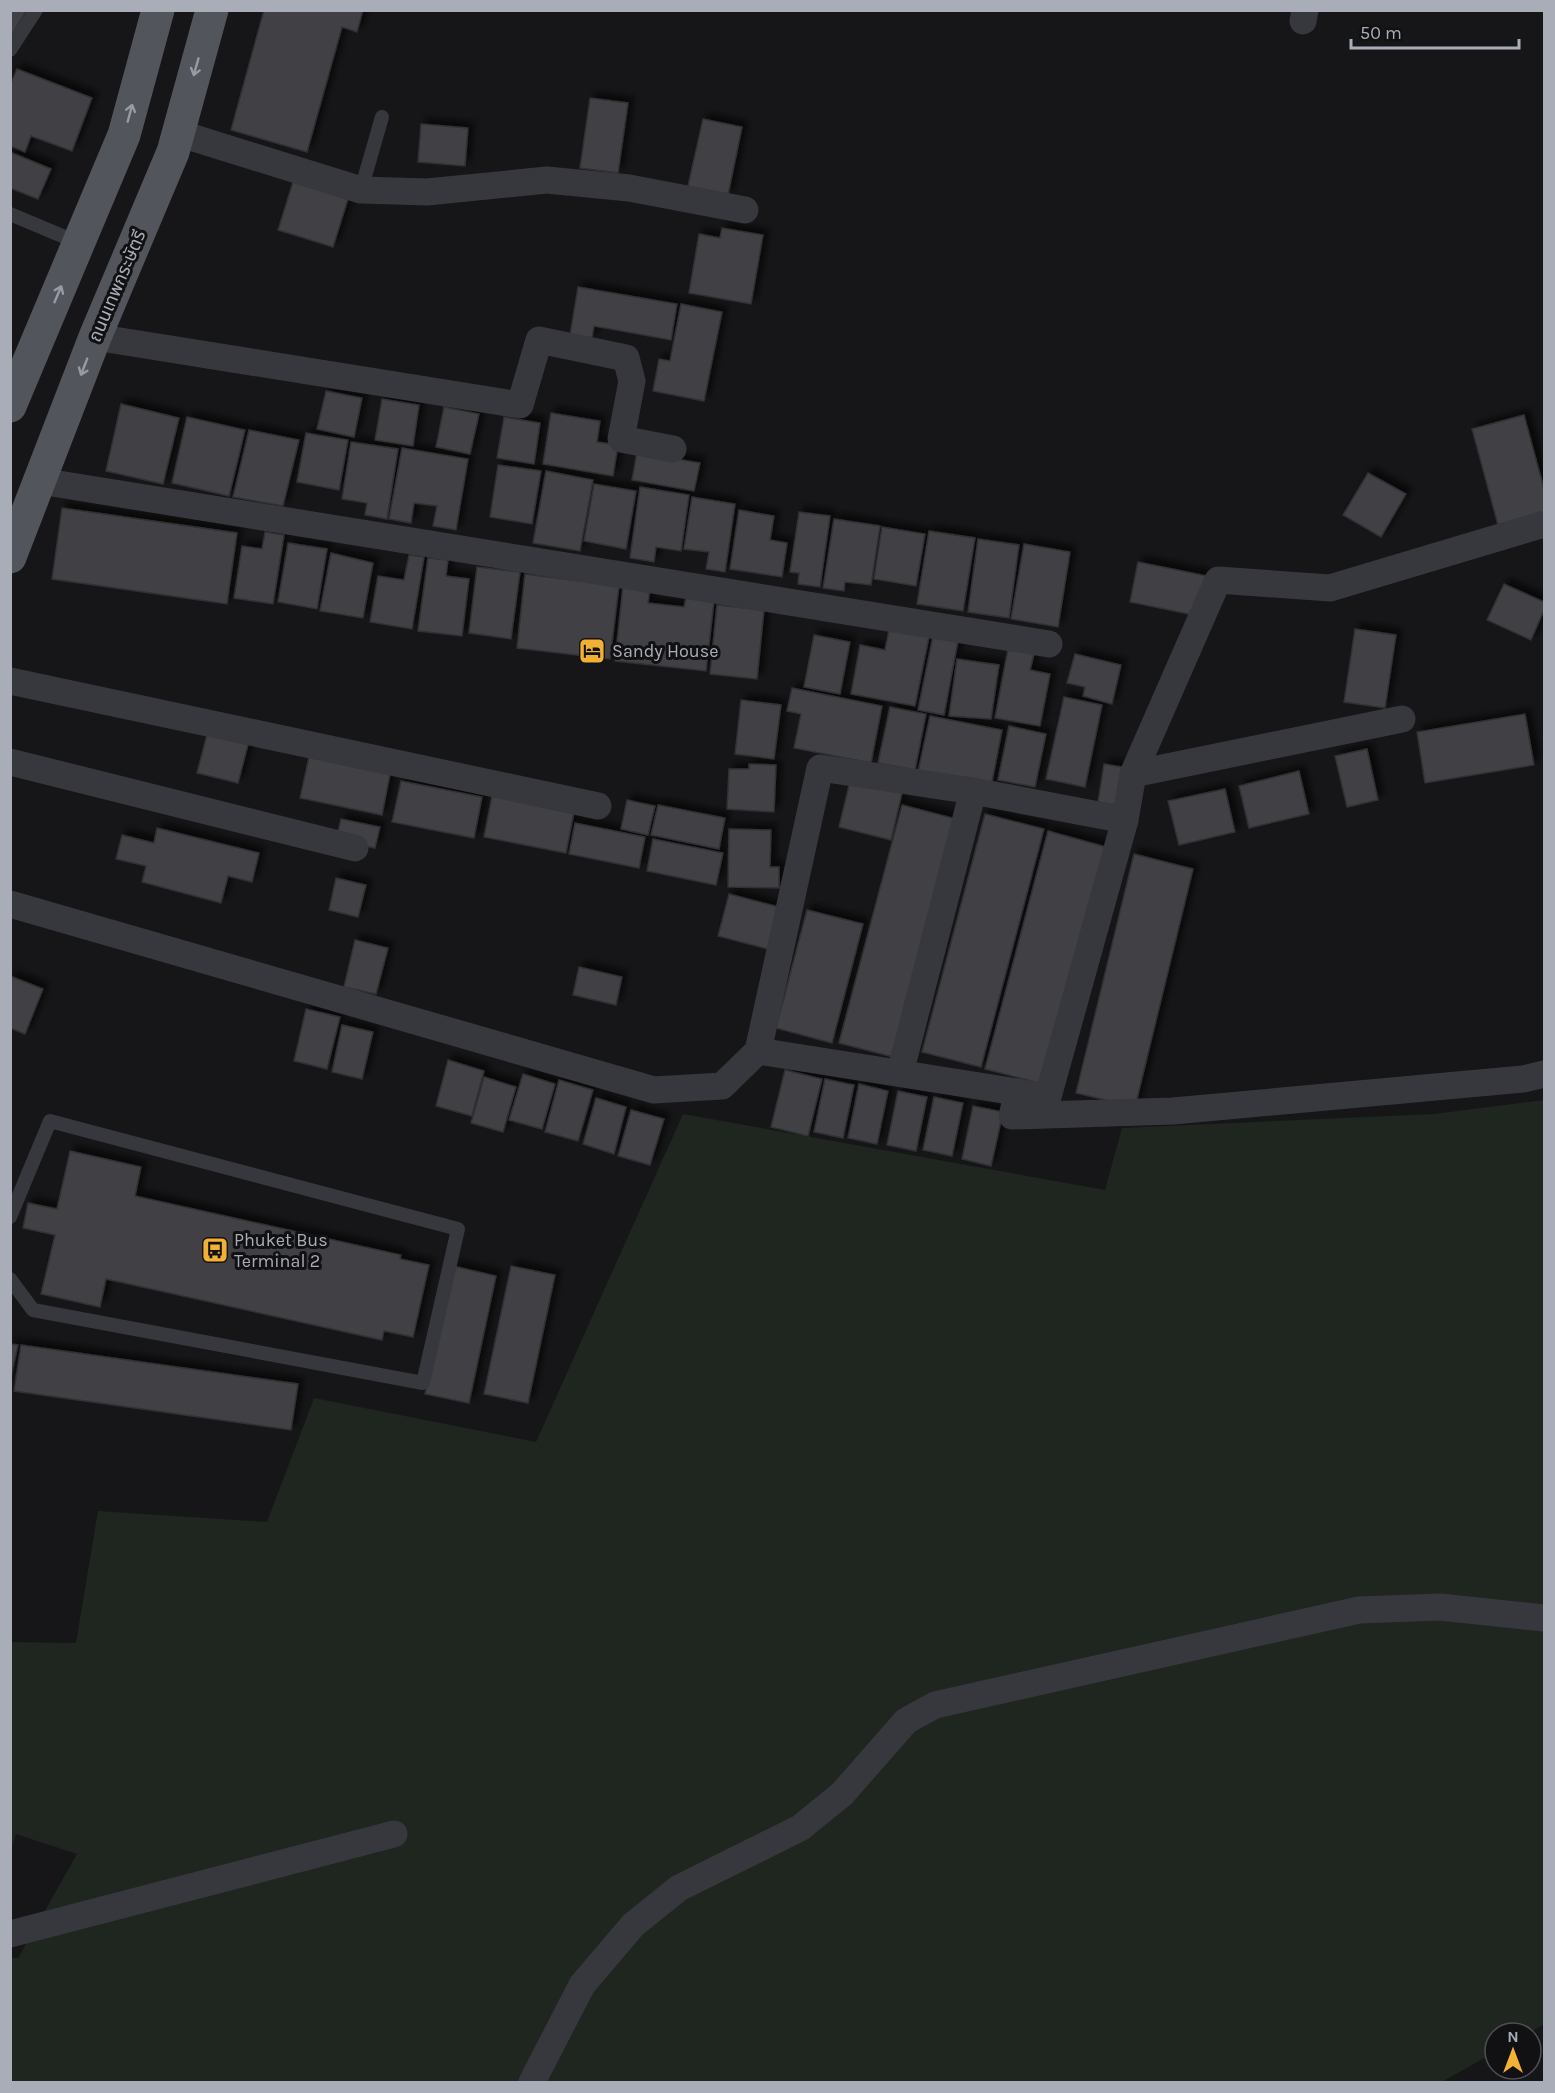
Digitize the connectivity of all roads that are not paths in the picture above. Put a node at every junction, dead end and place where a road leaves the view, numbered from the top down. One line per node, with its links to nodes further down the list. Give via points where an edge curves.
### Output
1 (36, 10): 4 (lane)
2 (158, 10): 10 (main road, one-way to 2, via 124,135)
3 (212, 10): 6 (main road, ถนนเทพกระษัตรี, one-way to 6)
4 (12, 44)
5 (382, 117): 7 (lane)
6 (178, 133): 7 (street); 11 (main road, ถนนเทพกระษัตรี)
7 (361, 190): 8 (street, via 427,192 547,180 629,188)
8 (745, 210)
9 (10, 214): 10 (lane)
10 (79, 243): 12 (main road, one-way to 10)
11 (95, 337): 13 (street, via 519,405 539,340 626,358 632,381 621,439); 14 (main road, ถนนเทพกระษัตรี, one-way to 14)
12 (15, 385)
13 (673, 449)
14 (40, 481): 16 (main road, ถนนเทพกระษัตรี); 17 (street)
15 (1545, 524): 21 (street, via 1330,588 1218,580)
16 (10, 557)
17 (1048, 644)
18 (10, 681): 23 (street)
19 (1402, 719): 21 (street)
20 (10, 762): 25 (street)
21 (1133, 774): 24 (street)
22 (973, 791): 24 (street); 27 (street, via 820,768); 28 (street)
23 (598, 806)
24 (1125, 820): 30 (street, via 1048,1097)
25 (355, 848)
26 (10, 904): 27 (street, via 654,1090 722,1086)
27 (758, 1051): 28 (street)
28 (900, 1074): 30 (street)
29 (1545, 1074): 30 (street, via 1173,1111 1012,1116)
30 (1018, 1092)
31 (10, 1217): 32 (lane, via 50,1121 458,1229 423,1383 33,1310)
32 (10, 1279)
33 (1545, 1618): 36 (street, via 1440,1607 1359,1610 935,1705 906,1721 842,1794 800,1828 679,1888 633,1925 582,1985)
34 (394, 1834): 35 (street)
35 (10, 1934)
36 (532, 2082)

